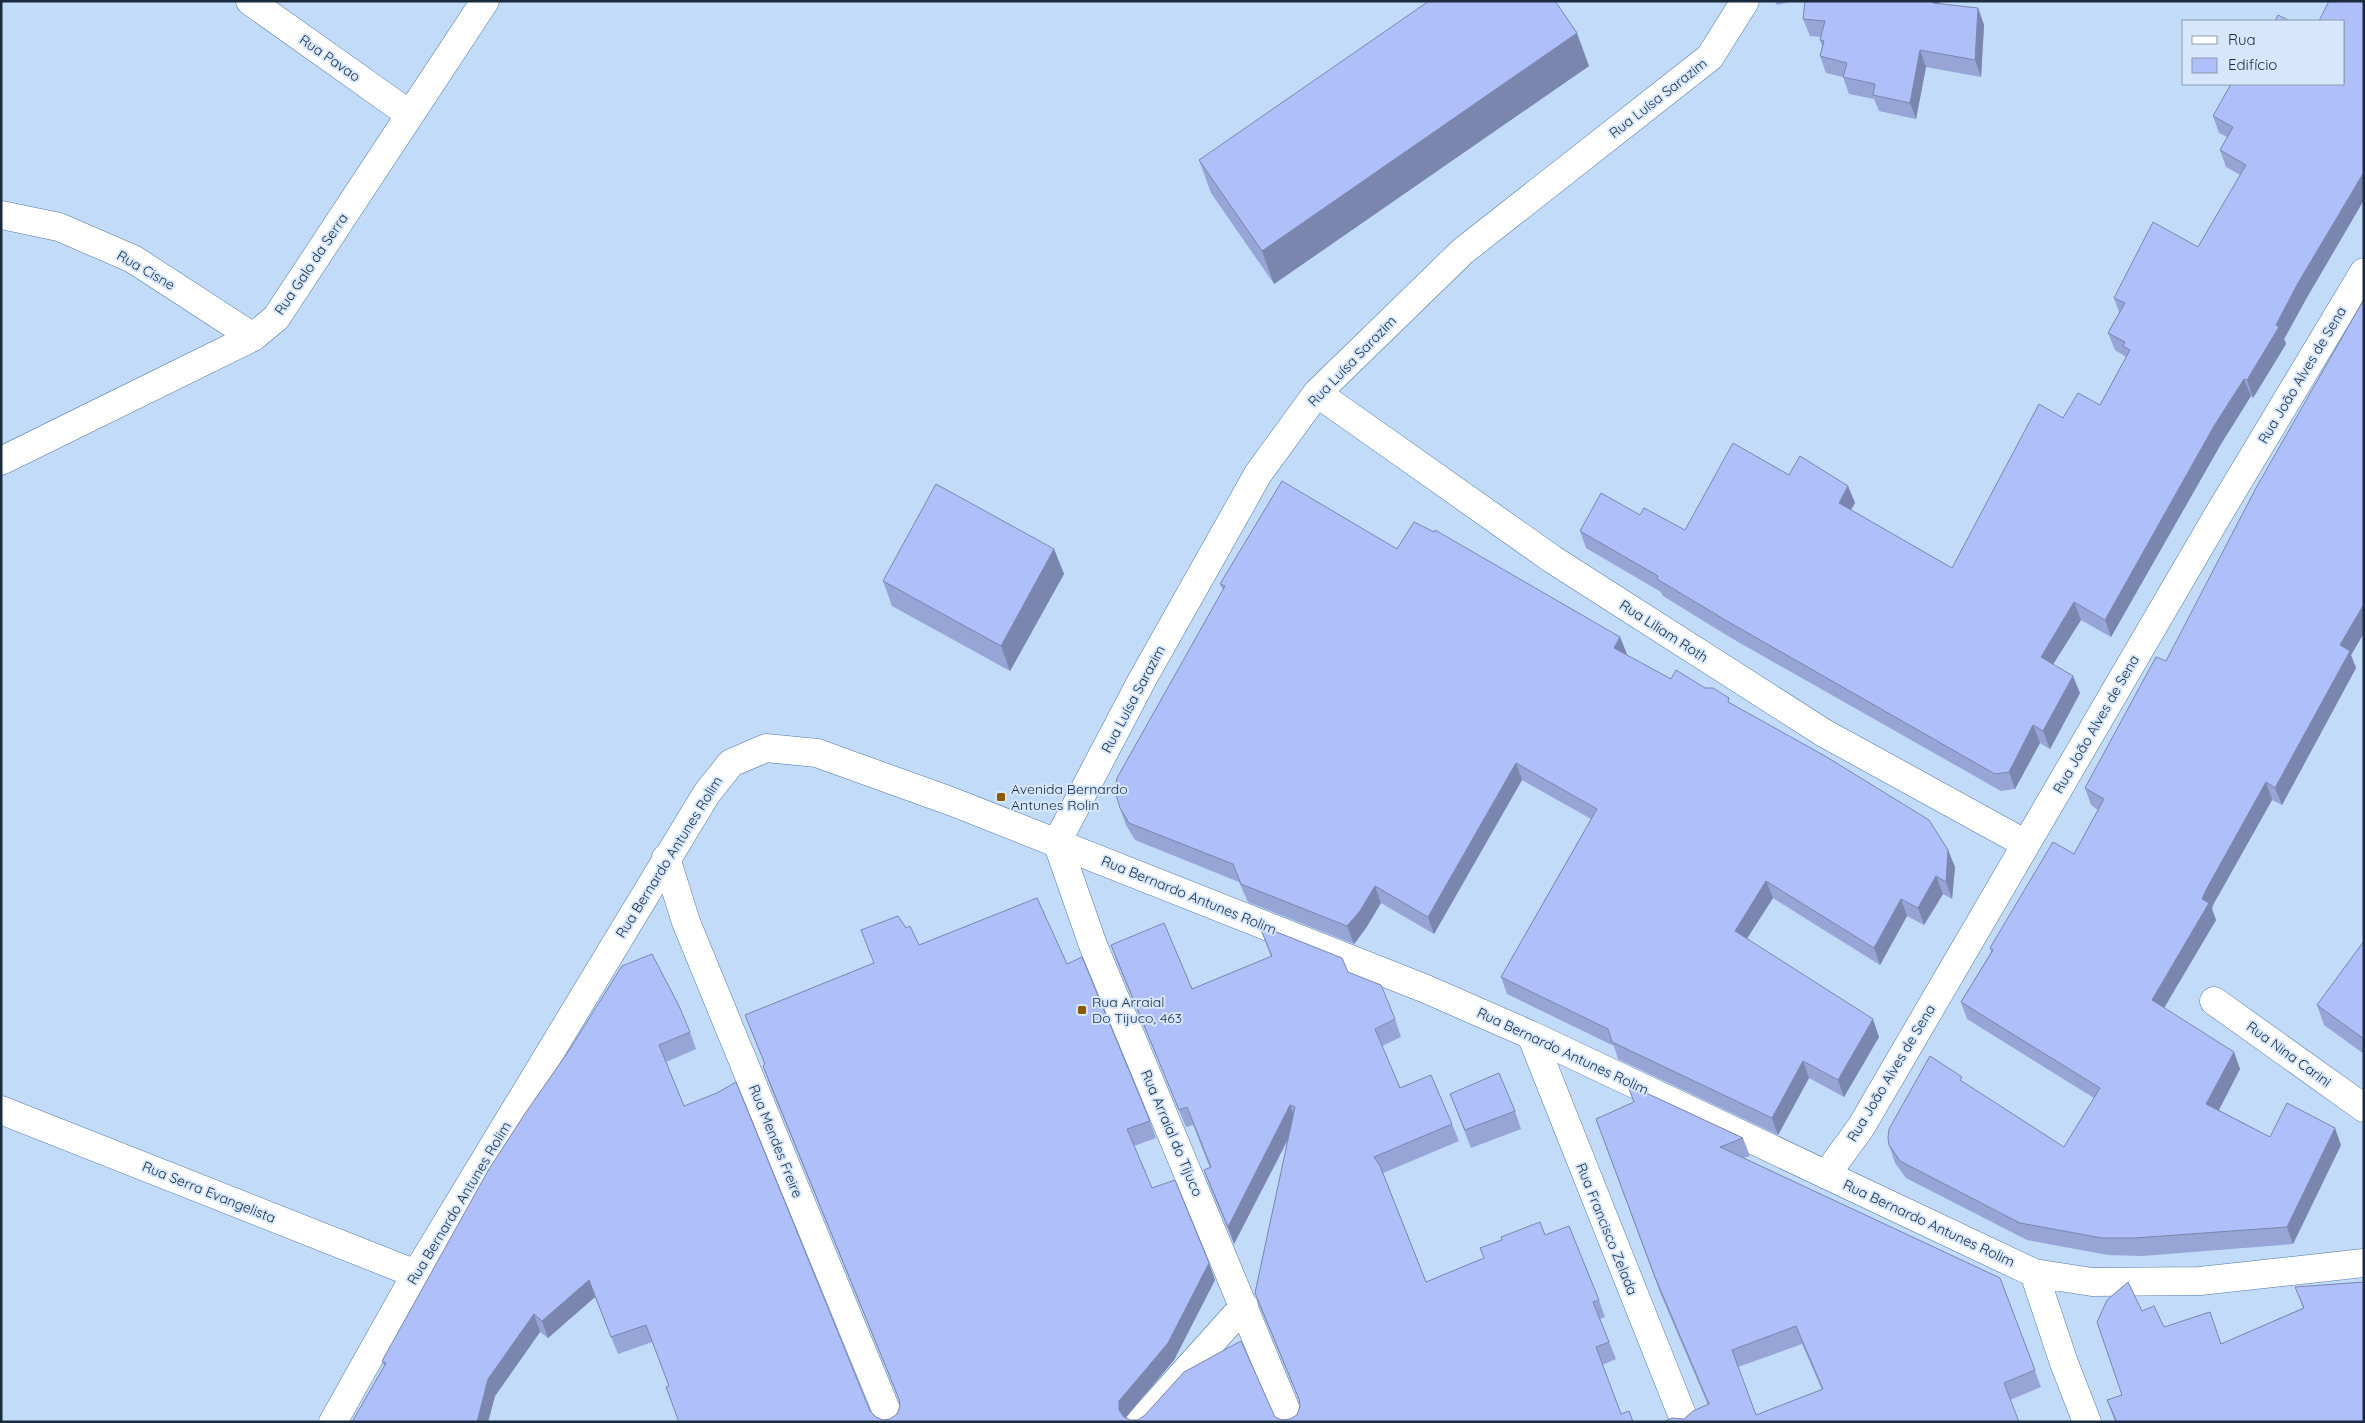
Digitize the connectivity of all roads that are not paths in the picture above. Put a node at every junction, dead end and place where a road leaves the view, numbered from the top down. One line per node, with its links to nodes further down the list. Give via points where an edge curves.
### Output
1 (250, 1): 4 (street, Rua Pavao)
2 (484, 1): 4 (street, Rua Galo da Serra)
3 (1745, 1): 8 (street, Rua Luísa Sarazim, via 1710,57 1463,251)
4 (409, 114): 7 (street, Rua Galo da Serra, via 276,318)
5 (1, 215): 7 (street, Rua Cisne, via 59,227 134,259)
6 (2364, 272): 11 (street, Rua João Alves de Sena)
7 (253, 337): 9 (street, Rua Galo da Serra)
8 (1316, 393): 10 (street, Rua Luísa Sarazim, via 1258,474 1142,680); 11 (street, Rua Liliam Roth, via 1552,559 1824,733)
9 (1, 460)
10 (1057, 842): 12 (street, Rua Bernardo Antunes Rolim, via 817,753 766,748 731,763 706,793); 14 (street, Rua Bernardo Antunes Rolim, via 1426,989); 21 (street, Rua Arraial do Tijuco, via 1094,945)
11 (2026, 844): 17 (street, Rua João Alves de Sena, via 1861,1126)
12 (666, 858): 20 (street, Rua Bernardo Antunes Rolim); 23 (street, Rua Mendes Freire, via 686,922)
13 (2214, 1001): 15 (street, Rua Nina Carini)
14 (1532, 1035): 17 (street, Rua Bernardo Antunes Rolim); 26 (street, Rua Francisco Zelada)
15 (2364, 1108)
16 (1, 1110): 20 (street, Rua Serra Evangelista)
17 (1826, 1174): 19 (street, Rua Bernardo Antunes Rolim)
18 (2364, 1263): 19 (street, Rua Bernardo Antunes Rolim, via 2200,1281 2092,1282)
19 (2034, 1273): 27 (street)
20 (416, 1274): 22 (street, Rua Bernardo Antunes Rolim)
21 (1244, 1306): 24 (street); 25 (street, Rua Arraial do Tijuco)
22 (334, 1422)
23 (891, 1422)
24 (1140, 1422)
25 (1291, 1422)
26 (1685, 1422)
27 (2087, 1422)

